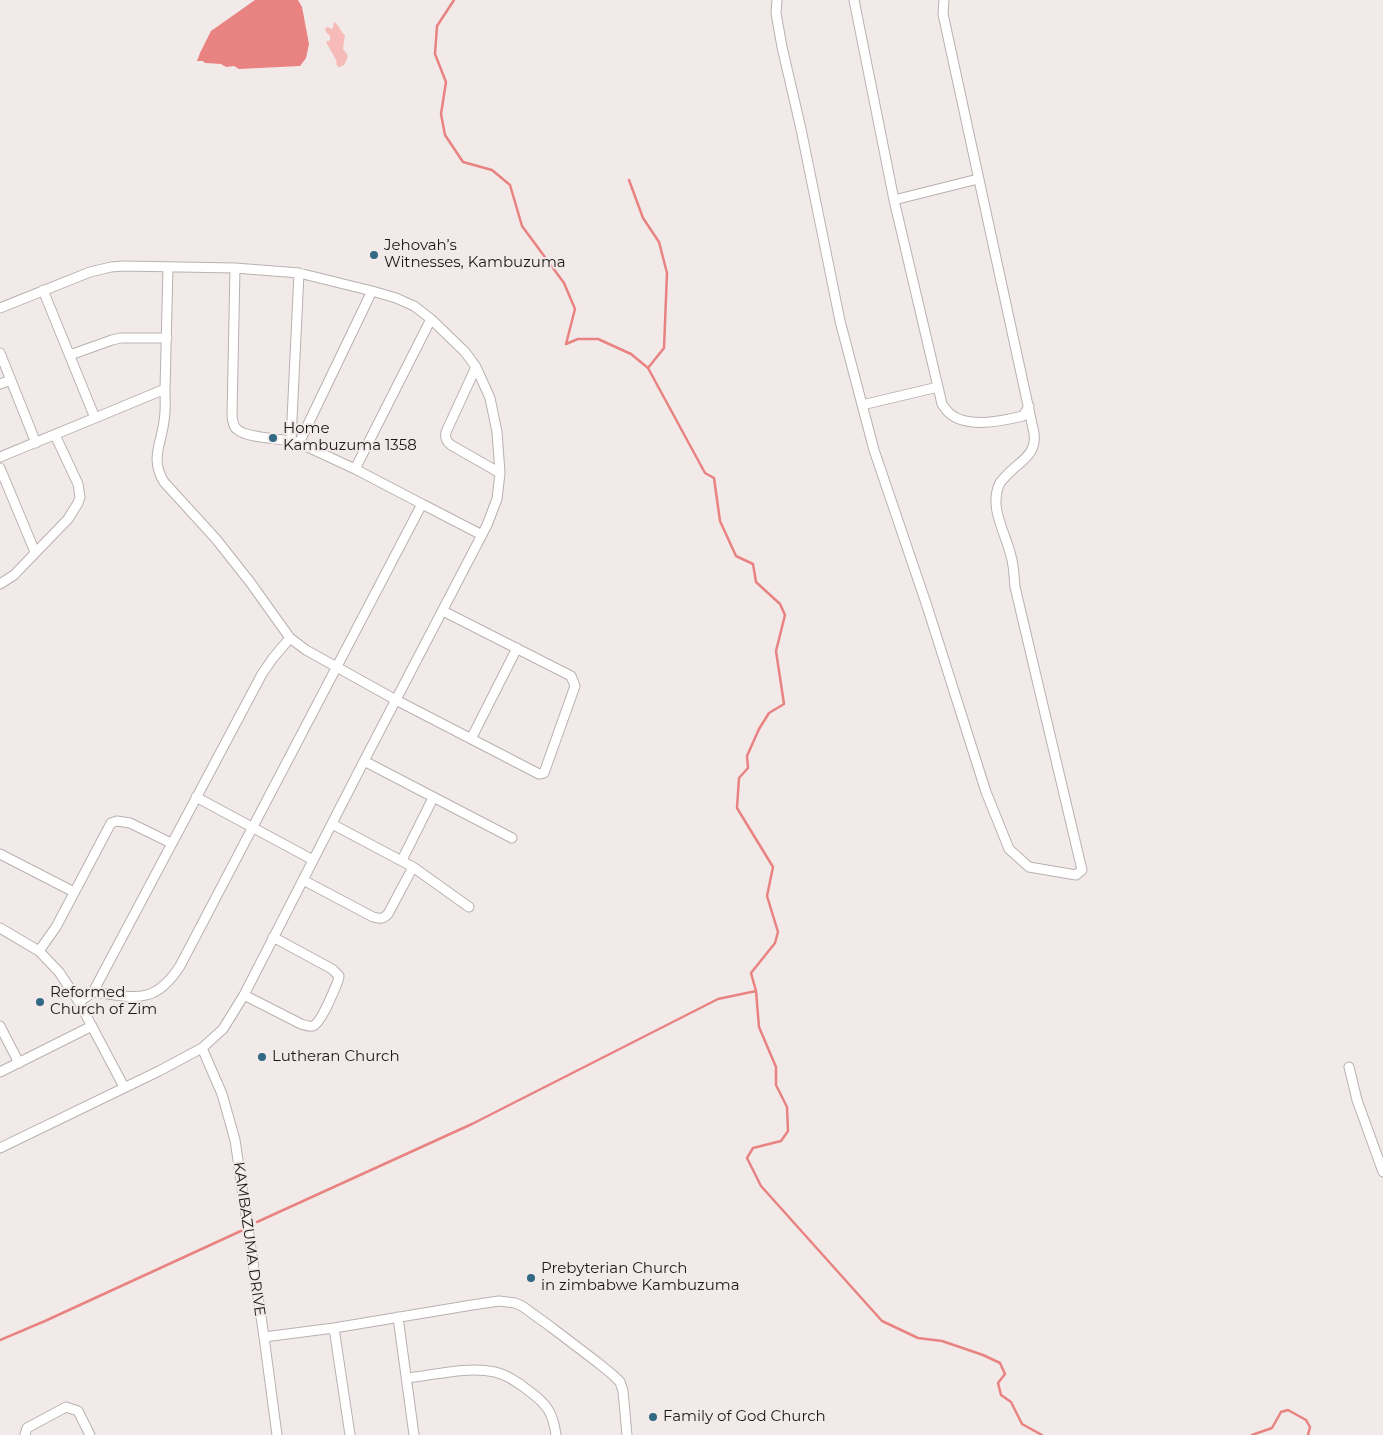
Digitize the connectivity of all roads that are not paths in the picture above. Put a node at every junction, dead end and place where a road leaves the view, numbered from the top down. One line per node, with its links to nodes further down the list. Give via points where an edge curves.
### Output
1 (777, 0): 21 (street, via 782,47 802,129 840,321)
2 (854, 0): 5 (street)
3 (944, 0): 4 (street, via 943,14)
4 (978, 179): 5 (street); 22 (street)
5 (894, 200): 19 (street)
6 (168, 267): 7 (street); 9 (street, via 106,268); 13 (street)
7 (235, 268): 8 (street); 25 (street, via 233,424 237,430 248,434)
8 (299, 272): 10 (street); 25 (street)
9 (43, 290): 11 (street); 15 (street)
10 (372, 290): 12 (street, via 405,301); 25 (street)
11 (0, 308)
12 (431, 319): 16 (street); 29 (street)
13 (166, 338): 15 (street, via 112,340); 20 (street)
14 (0, 353): 17 (street)
15 (70, 355): 23 (street)
16 (476, 367): 30 (street, via 494,413); 30 (street, via 445,437 451,445)
17 (11, 380): 18 (street); 26 (street)
18 (0, 384)
19 (938, 387): 21 (street); 22 (street, via 942,404 950,414 960,419 982,423 1004,421 1023,416)
20 (165, 389): 23 (street); 36 (street, via 164,420 156,460 158,473 216,539)
21 (862, 406): 22 (street, via 986,792 1009,849 1029,867 1076,875 1082,870 1015,587 1012,557 997,511 999,484 1029,455 1035,443)
22 (1028, 406)
23 (95, 418): 24 (street)
24 (55, 435): 26 (street); 33 (street, via 78,484 80,497 74,511)
25 (295, 441): 29 (street)
26 (36, 443): 27 (street)
27 (0, 458)
28 (0, 468): 33 (street)
29 (355, 469): 31 (street)
30 (500, 474): 32 (street, via 497,499)
31 (422, 504): 32 (street); 38 (street)
32 (482, 535): 35 (street)
33 (35, 552): 34 (street, via 14,575)
34 (0, 584)
35 (443, 611): 37 (street); 39 (street)
36 (290, 638): 38 (street); 42 (street, via 262,674)
37 (517, 648): 40 (street); 40 (street, via 571,676 575,686 544,773 539,774)
38 (336, 667): 39 (street); 45 (street)
39 (396, 700): 40 (street); 41 (street)
40 (471, 739)
41 (364, 761): 43 (street); 44 (street)
42 (196, 797): 45 (street); 47 (street)
43 (433, 798): 46 (street); 50 (street)
44 (332, 824): 49 (street); 50 (street)
45 (252, 827): 49 (street); 58 (street, via 180,966 167,983 149,995)
46 (512, 838)
47 (171, 843): 53 (street, via 130,823 111,823); 58 (street)
48 (0, 854): 53 (street)
49 (313, 860): 52 (street)
50 (402, 860): 51 (street)
51 (413, 867): 52 (street, via 388,914 379,919); 54 (street)
52 (303, 880): 56 (street)
53 (74, 892): 57 (street)
54 (468, 907)
55 (0, 928): 57 (street)
56 (273, 937): 59 (street); 59 (street, via 339,976 320,1018 313,1026 307,1026)
57 (39, 951): 60 (street, via 59,972)
58 (93, 992): 60 (street)
59 (244, 995): 63 (street, via 223,1029)
60 (79, 1002): 62 (street)
61 (0, 1026): 64 (street)
62 (92, 1026): 64 (street); 67 (street)
63 (202, 1048): 67 (street); 72 (street, KAMBAZUMA DRIVE, via 222,1094 235,1140)
64 (19, 1062): 66 (street)
65 (1349, 1067): 69 (street, via 1357,1100)
66 (0, 1072)
67 (124, 1087): 68 (street)
68 (0, 1148)
69 (1383, 1172)
70 (398, 1317): 71 (street); 73 (street); 80 (street, via 472,1304 510,1301 522,1306 620,1382)
71 (334, 1328): 72 (street); 77 (street)
72 (264, 1337): 76 (street, KAMBAZUMA DRIVE)
73 (407, 1378): 78 (street); 79 (street, via 478,1370 497,1372 516,1381 547,1407)
74 (25, 1435): 75 (street, via 27,1428 66,1407 78,1411)
75 (90, 1435)
76 (277, 1435)
77 (350, 1435)
78 (414, 1435)
79 (556, 1435)
80 (627, 1435)

